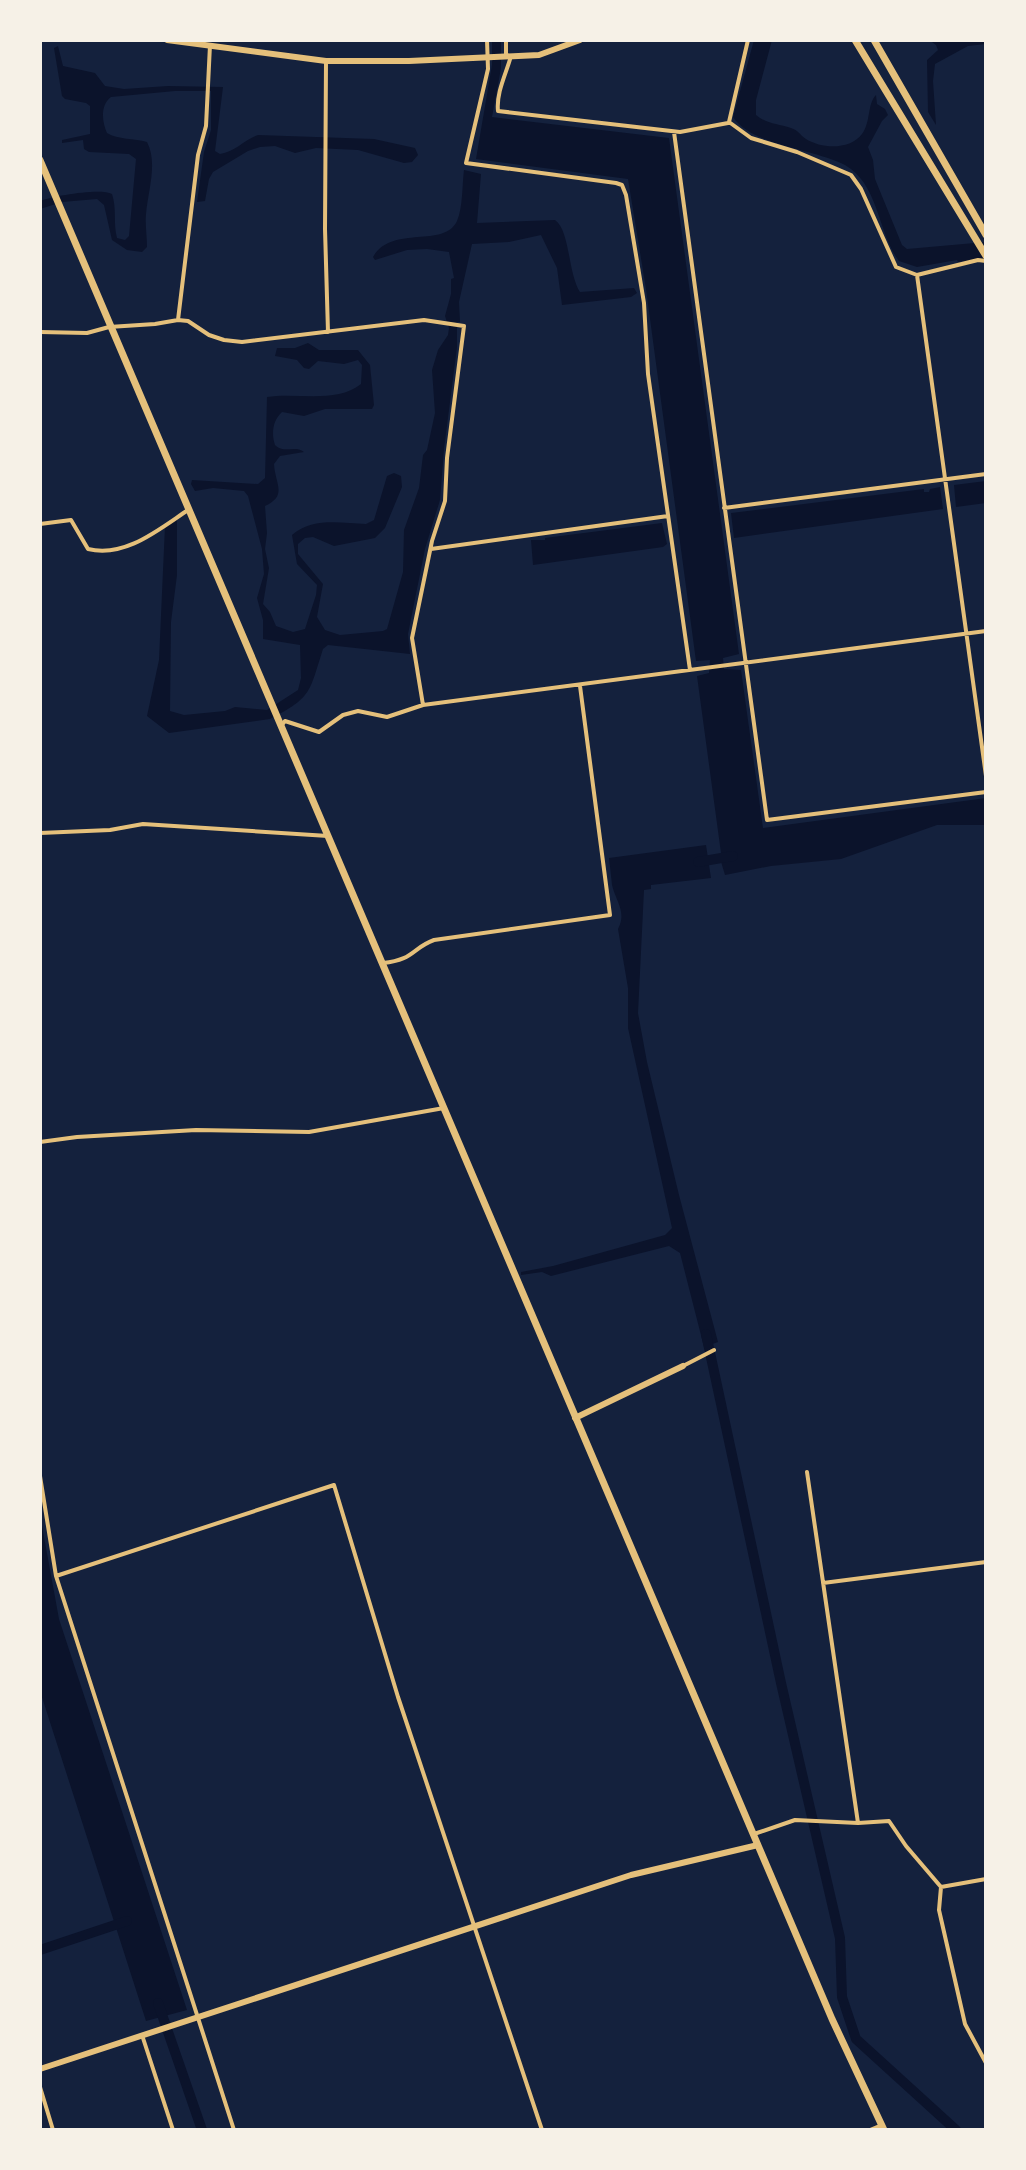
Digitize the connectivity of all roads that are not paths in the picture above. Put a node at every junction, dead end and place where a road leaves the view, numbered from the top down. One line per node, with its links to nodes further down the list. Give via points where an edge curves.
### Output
1 (167, 40): 9 (street)
2 (229, 40): 10 (street)
3 (487, 40): 12 (street)
4 (506, 40): 11 (street)
5 (580, 40): 11 (street, via 539,55)
6 (748, 40): 14 (street)
7 (855, 40): 18 (highway)
8 (875, 41): 17 (highway)
9 (210, 45): 10 (street); 20 (street, via 206,126)
10 (228, 48): 13 (street)
11 (506, 57): 12 (street); 15 (street, via 498,111)
12 (487, 58): 13 (street); 28 (street, via 466,163 607,181 624,189 644,303)
13 (326, 61): 23 (street)
14 (729, 122): 15 (street); 19 (street, via 751,138 851,175 896,267)
15 (674, 132): 26 (street)
16 (40, 160): 21 (highway)
17 (986, 235)
18 (986, 259): 19 (street)
19 (917, 275): 25 (street)
20 (178, 320): 21 (street); 23 (street, via 209,335 242,342)
21 (109, 327): 22 (street, via 87,333); 27 (highway)
22 (40, 332)
23 (328, 332): 30 (street, via 424,320 464,326 445,501)
24 (986, 474): 25 (street)
25 (946, 480): 26 (street); 32 (street)
26 (724, 508): 33 (street)
27 (188, 510): 29 (street, via 116,551 88,549 71,520); 37 (highway)
28 (668, 516): 30 (street); 34 (street)
29 (40, 524)
30 (431, 549): 36 (street, via 412,638)
31 (986, 631): 32 (street)
32 (966, 633): 33 (street); 38 (street)
33 (743, 662): 34 (street); 39 (street, via 767,820)
34 (693, 669): 35 (street)
35 (580, 686): 36 (street); 42 (street, via 610,915 434,940 401,961)
36 (423, 705): 37 (street, via 387,717 358,711 319,732 285,721)
37 (279, 727): 41 (highway)
38 (986, 776)
39 (986, 792)
40 (40, 833): 41 (street, via 167,825)
41 (328, 836): 42 (highway)
42 (382, 963): 43 (highway)
43 (444, 1108): 44 (street, via 309,1132 196,1130); 47 (highway)
44 (40, 1142)
45 (714, 1350): 46 (street)
46 (683, 1366): 47 (street)
47 (575, 1418): 54 (highway)
48 (807, 1472): 52 (street)
49 (40, 1476): 51 (street)
50 (986, 1562): 52 (street)
51 (56, 1576): 58 (street, via 334,1485 398,1697); 59 (street)
52 (823, 1583): 53 (street)
53 (858, 1823): 54 (street, via 795,1820); 57 (street, via 889,1821)
54 (753, 1834): 55 (highway)
55 (758, 1845): 58 (street, via 631,1875); 64 (highway)
56 (986, 1879): 57 (street)
57 (941, 1887): 61 (street, via 939,1910 965,2024)
58 (476, 1926): 59 (street); 68 (street)
59 (197, 2016): 60 (street); 67 (street)
60 (142, 2035): 62 (street); 66 (street)
61 (986, 2063)
62 (40, 2069)
63 (40, 2087): 65 (street)
64 (883, 2128): 69 (street)
65 (53, 2130)
66 (173, 2130)
67 (234, 2130)
68 (542, 2130)
69 (870, 2130)

